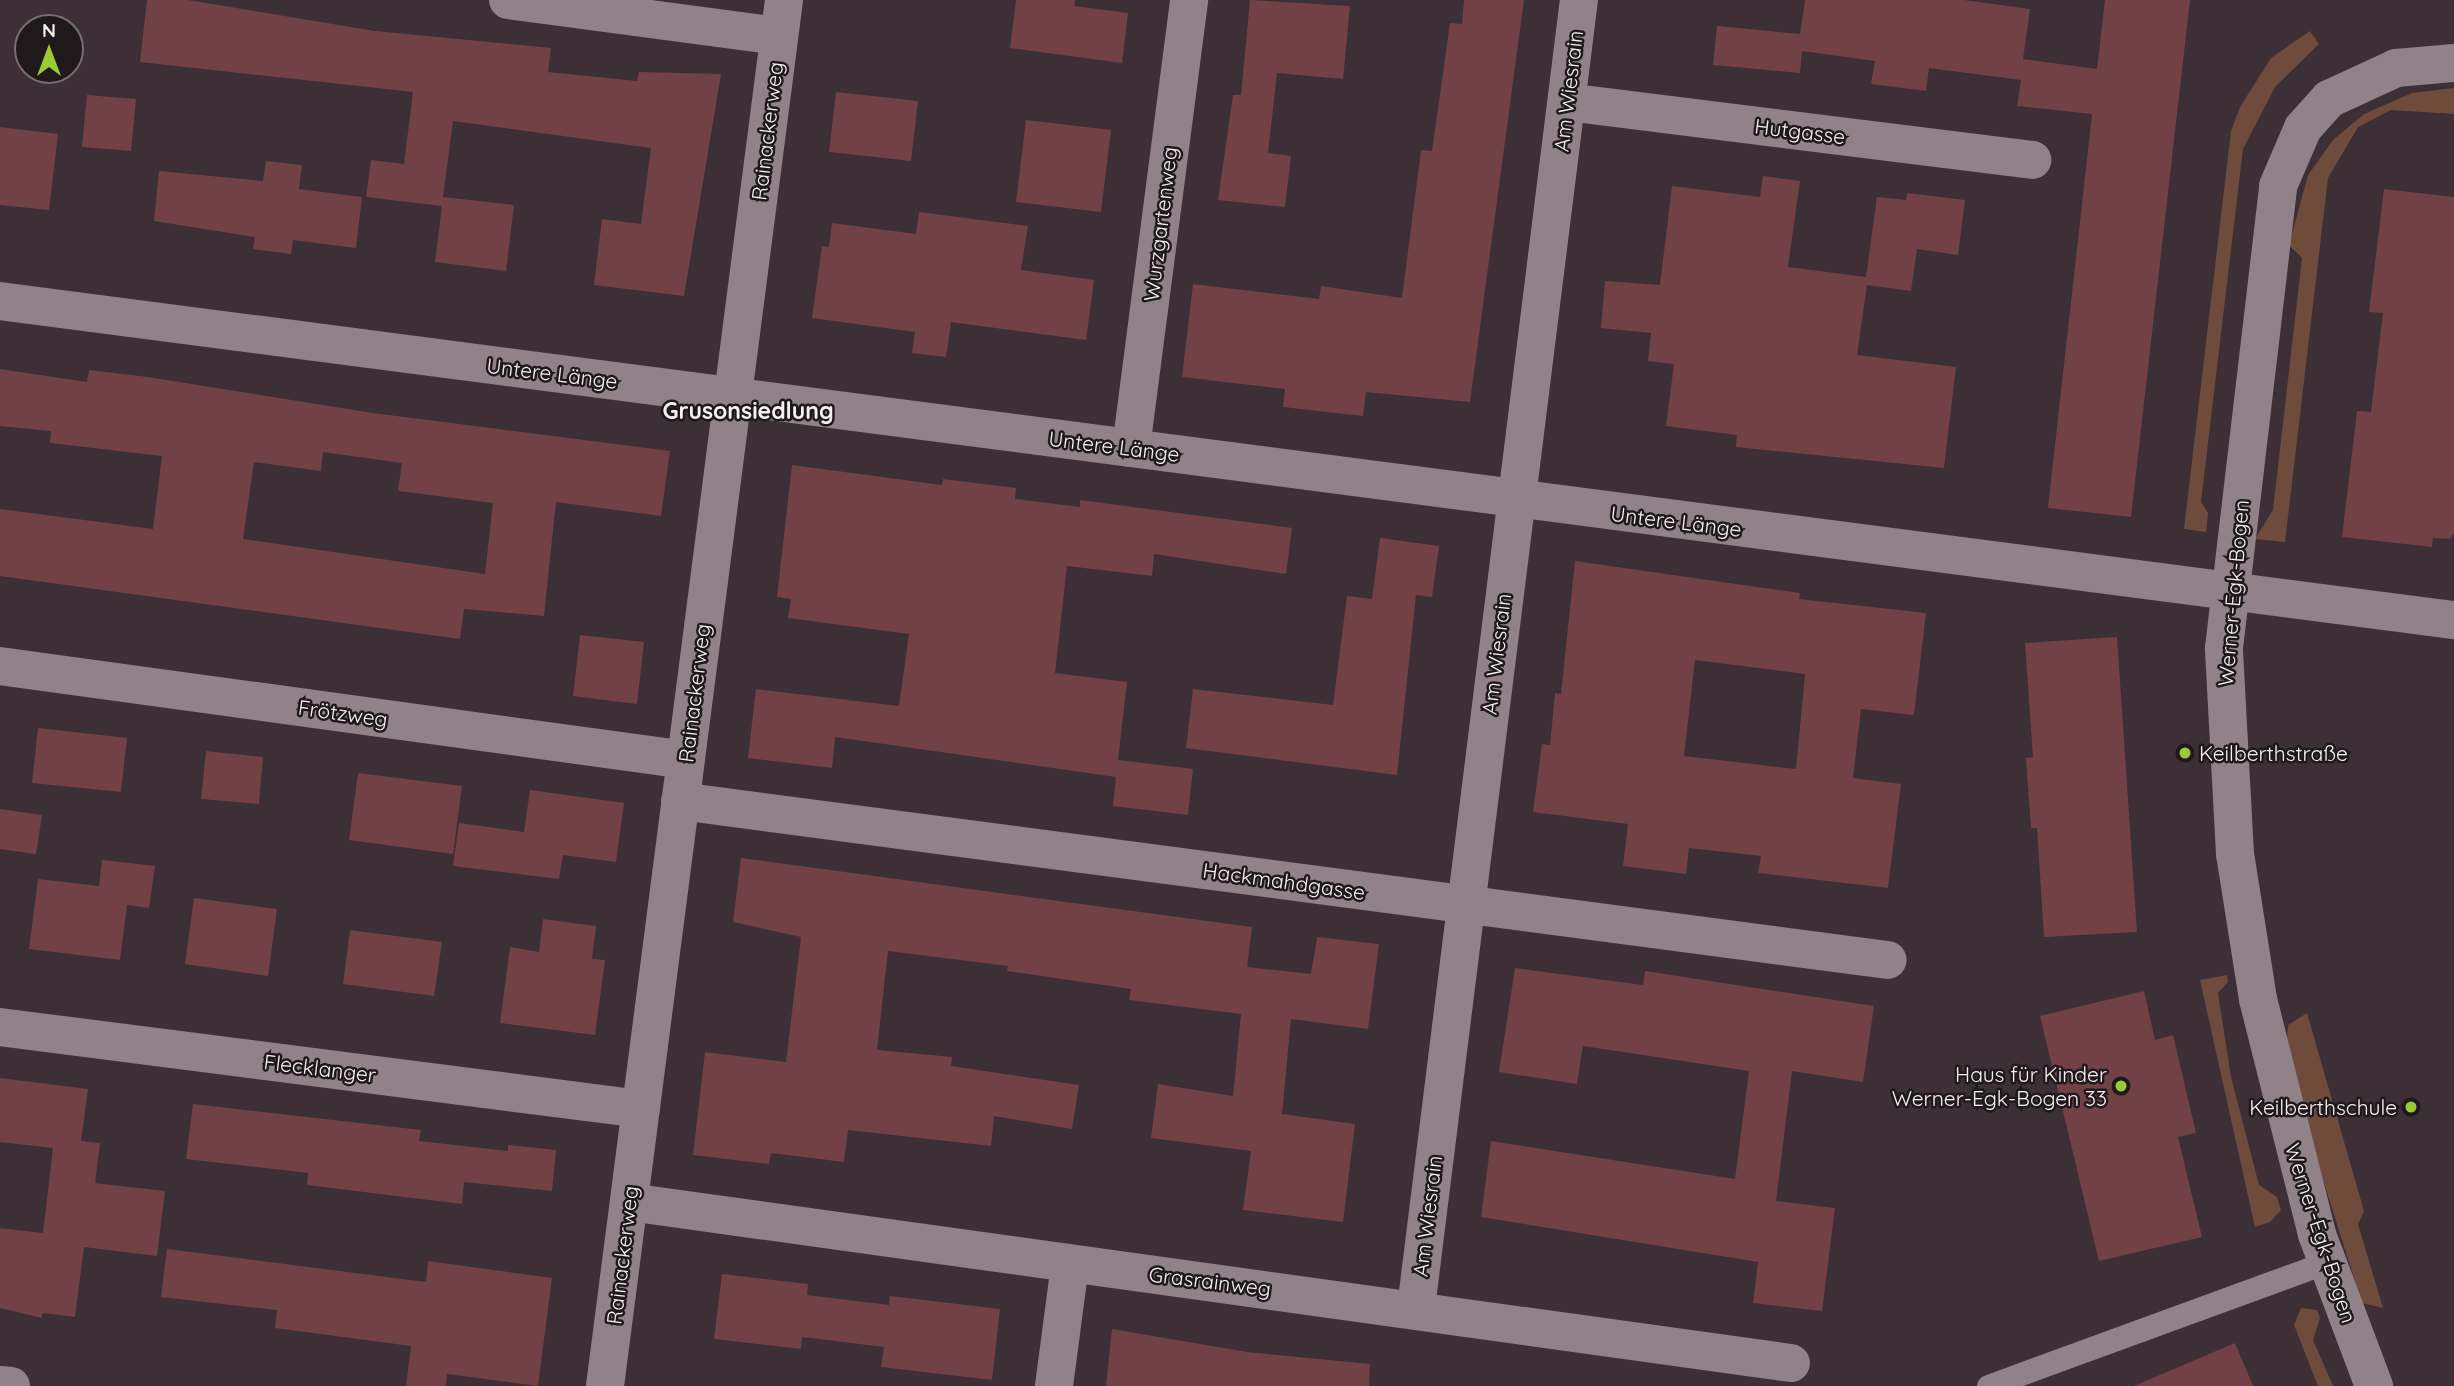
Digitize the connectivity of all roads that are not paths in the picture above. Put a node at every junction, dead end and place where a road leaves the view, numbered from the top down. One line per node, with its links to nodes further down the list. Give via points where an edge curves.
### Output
1 (508, 0): 4 (street)
2 (1189, 0): 10 (street, Wurzgartenweg)
3 (1579, 0): 6 (street, Am Wiesrain)
4 (782, 18): 9 (street, Rainackerweg)
5 (2454, 63): 12 (street, Werner-Egk-Bogen, via 2396,68 2329,99 2303,128 2278,186)
6 (1567, 102): 7 (street, Hutgasse); 11 (street, Am Wiesrain)
7 (2032, 160)
8 (0, 301): 9 (street, Untere Länge)
9 (733, 397): 10 (street, Untere Länge); 15 (street, Rainackerweg)
10 (1131, 448): 11 (street, Untere Länge)
11 (1516, 500): 12 (street, Untere Länge); 17 (street, Am Wiesrain)
12 (2229, 593): 13 (street); 22 (street, Werner-Egk-Bogen, via 2226,742 2244,915 2275,1081)
13 (2454, 620)
14 (0, 666): 15 (street, Frötzweg)
15 (686, 760): 16 (street, Rainackerweg)
16 (680, 801): 17 (street, Hackmahdgasse); 20 (street, Rainackerweg)
17 (1464, 905): 18 (street, Hackmahdgasse); 24 (street, Am Wiesrain)
18 (1888, 960)
19 (0, 1027): 20 (street, Flecklanger)
20 (640, 1109): 21 (street, Rainackerweg)
21 (629, 1202): 23 (street, Grasrainweg); 28 (street, Rainackerweg)
22 (2327, 1262): 30 (lane); 31 (street, Werner-Egk-Bogen)
23 (1069, 1264): 24 (street, Grasrainweg); 29 (street)
24 (1416, 1308): 25 (street, Grasrainweg)
25 (1791, 1363)
26 (0, 1384): 27 (street)
27 (11, 1386)
28 (605, 1386)
29 (1054, 1386)
30 (1988, 1386)
31 (2374, 1386)

